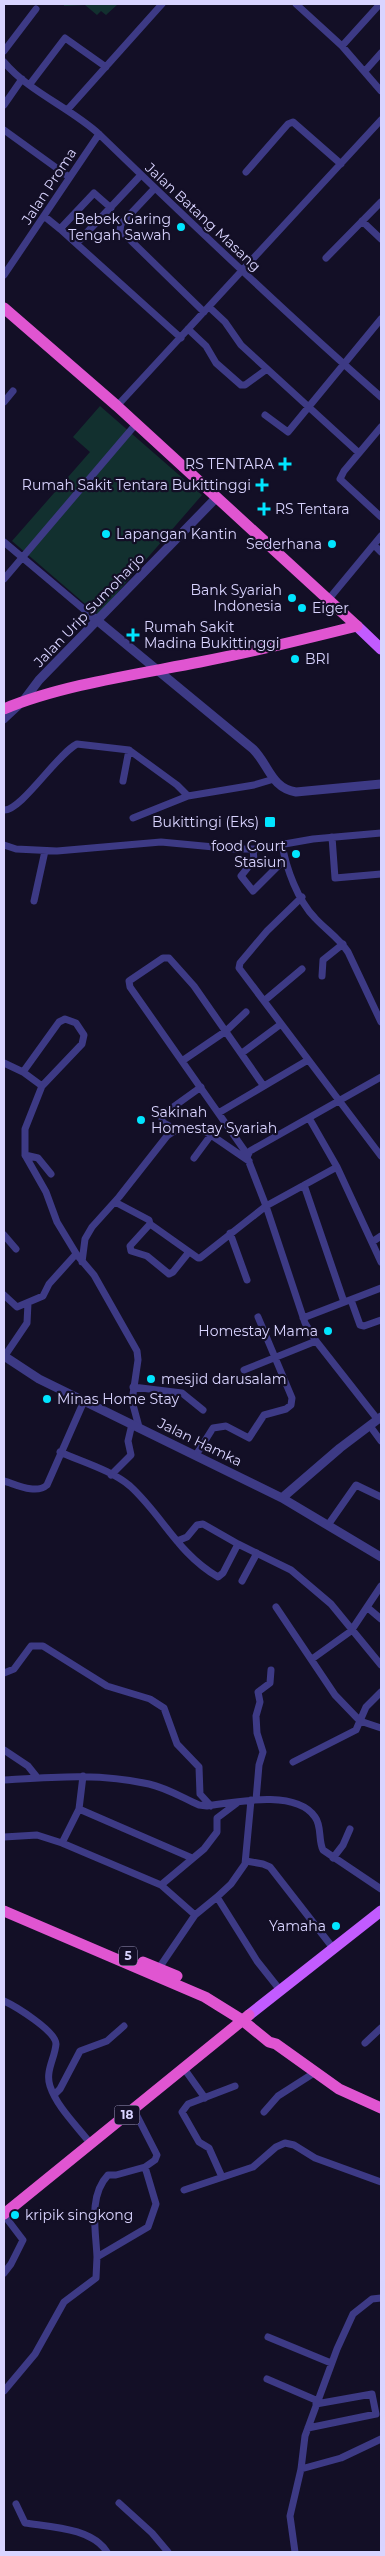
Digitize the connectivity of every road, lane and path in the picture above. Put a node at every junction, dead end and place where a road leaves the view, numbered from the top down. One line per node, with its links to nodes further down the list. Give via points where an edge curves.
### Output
1 (162, 4): 9 (street)
2 (296, 4): 5 (street)
3 (380, 4): 5 (street)
4 (36, 9): 6 (street)
5 (342, 46): 10 (street)
6 (4, 51)
7 (381, 53): 10 (street)
8 (4, 62): 11 (street, Jalan Batang Masang)
9 (106, 67): 12 (street, via 65,38); 15 (street)
10 (366, 71): 13 (street)
11 (22, 78): 12 (street, Jalan Batang Masang); 14 (street)
12 (30, 84): 15 (street, Jalan Batang Masang)
13 (381, 90)
14 (4, 105)
15 (68, 109): 18 (street, Jalan Batang Masang)
16 (381, 120): 19 (street)
17 (4, 130): 22 (street)
18 (99, 134): 21 (street, Jalan Batang Masang); 22 (street, Jalan Proma)
19 (341, 164): 20 (street, via 293,122); 32 (street)
20 (246, 172)
21 (140, 176): 23 (street, Jalan Batang Masang); 25 (street)
22 (69, 177): 26 (street, Jalan Proma)
23 (154, 189): 32 (street, Jalan Batang Masang); 35 (street, via 121,224 120,230)
24 (381, 202): 27 (street)
25 (111, 208): 28 (street, via 94,193); 30 (street)
26 (44, 216): 28 (street); 33 (street, Jalan Proma)
27 (362, 221): 29 (street); 31 (street)
28 (60, 229): 30 (street)
29 (381, 239)
30 (77, 243): 38 (street)
31 (326, 258)
32 (242, 269): 35 (street); 39 (street, Jalan Batang Masang)
33 (4, 276)
34 (4, 308): 44 (highway)
35 (206, 309): 37 (street); 40 (street, via 225,322 241,345)
36 (381, 319): 39 (street)
37 (188, 330): 38 (street); 40 (street, via 206,346 216,363 242,386)
38 (181, 338): 44 (street)
39 (345, 365): 42 (street, Jalan Batang Masang); 45 (street)
40 (267, 368): 45 (street)
41 (13, 391): 43 (street)
42 (381, 397)
43 (4, 402)
44 (117, 406): 47 (highway)
45 (309, 407): 46 (street, via 286,432); 49 (street)
46 (265, 414)
47 (136, 424): 50 (highway); 56 (street)
48 (381, 427): 49 (street)
49 (358, 453): 51 (street, via 340,479)
50 (217, 497): 58 (highway); 59 (street, Jalan Urip Sumoharjo)
51 (381, 517)
52 (381, 536): 54 (street)
53 (4, 542): 56 (street)
54 (374, 545): 55 (street); 58 (street)
55 (381, 552)
56 (22, 558): 57 (street); 59 (street)
57 (4, 579)
58 (328, 600): 60 (highway)
59 (96, 619): 62 (street); 63 (street, Jalan Urip Sumoharjo)
60 (357, 626): 61 (main road); 62 (highway)
61 (381, 649)
62 (156, 670): 63 (highway); 67 (street, via 252,749)
63 (24, 700): 64 (highway); 65 (street)
64 (4, 708)
65 (4, 720)
66 (128, 750): 68 (street); 70 (street); 71 (street, via 86,744 74,746 16,806)
67 (274, 779): 69 (street, via 278,786 296,792); 70 (street)
68 (123, 781)
69 (381, 784)
70 (188, 796): 72 (street)
71 (4, 810)
72 (133, 818)
73 (381, 833): 74 (street)
74 (332, 837): 75 (street); 80 (street, via 335,878)
75 (282, 844): 77 (street); 79 (street)
76 (4, 845): 78 (street)
77 (253, 849): 78 (street, via 161,842); 79 (street, via 252,863 241,876 253,890)
78 (45, 851): 82 (street)
79 (285, 859): 81 (street)
80 (381, 874)
81 (302, 897): 83 (street, via 314,917); 86 (street, via 267,931 239,965)
82 (34, 901)
83 (343, 944): 85 (street, via 323,960); 88 (street)
84 (302, 969): 86 (street)
85 (322, 976)
86 (264, 1001): 89 (street)
87 (246, 1012): 90 (street)
88 (381, 1022)
89 (281, 1024): 91 (street); 93 (street)
90 (226, 1031): 91 (street); 92 (street); 92 (street, via 169,958 163,958 132,978 130,987)
91 (242, 1053): 98 (street)
92 (182, 1060): 99 (street)
93 (308, 1060): 98 (street); 100 (street)
94 (4, 1063): 95 (street)
95 (23, 1072): 97 (street); 97 (street, via 59,1022 65,1019 76,1023 84,1035 82,1044)
96 (381, 1077): 100 (street)
97 (42, 1086): 106 (street, via 25,1129)
98 (263, 1086): 101 (street)
99 (201, 1087): 101 (street); 103 (street, via 162,1115 164,1124)
100 (338, 1101): 102 (street); 107 (street)
101 (220, 1112): 105 (street)
102 (309, 1118): 105 (street); 110 (street)
103 (177, 1130): 104 (street, via 193,1127); 113 (street, via 168,1136)
104 (211, 1135): 108 (street); 109 (street)
105 (247, 1154): 109 (street)
106 (25, 1155): 111 (street, via 38,1158); 121 (street)
107 (381, 1156)
108 (194, 1158)
109 (249, 1162): 114 (street)
110 (337, 1167): 112 (street); 119 (street)
111 (52, 1174)
112 (304, 1185): 114 (street); 128 (street)
113 (115, 1202): 115 (street, via 149,1220); 123 (street, via 85,1238)
114 (266, 1206): 116 (street); 131 (street)
115 (150, 1224): 122 (street); 122 (street, via 130,1246 131,1250 147,1256 169,1274)
116 (230, 1233): 122 (street, via 202,1256); 125 (street)
117 (4, 1236): 120 (street)
118 (381, 1236): 119 (street)
119 (372, 1242): 124 (street)
120 (16, 1250)
121 (76, 1254): 123 (street); 129 (street, via 49,1284 43,1296)
122 (193, 1254)
123 (82, 1262): 137 (street, via 94,1275 137,1351)
124 (381, 1262)
125 (247, 1280)
126 (381, 1288): 128 (street)
127 (4, 1295): 129 (street, via 17,1307)
128 (348, 1301): 131 (street); 132 (street, via 360,1325)
129 (28, 1303): 134 (street, via 27,1323)
130 (258, 1317): 135 (street)
131 (303, 1318): 133 (street)
132 (381, 1320)
133 (316, 1341): 135 (street); 140 (street)
134 (4, 1357): 138 (street, Jalan Hamka)
135 (273, 1359): 136 (street); 144 (street, via 292,1398 292,1405 264,1415 249,1438 226,1426 214,1428)
136 (244, 1370)
137 (134, 1387): 139 (street, via 182,1393); 141 (street, via 132,1407)
138 (84, 1401): 141 (street, Jalan Hamka); 143 (street)
139 (203, 1410)
140 (376, 1421): 142 (street); 148 (street)
141 (135, 1426): 144 (street, Jalan Hamka); 145 (street, via 128,1441 131,1456)
142 (381, 1440)
143 (60, 1452): 145 (street); 146 (street, via 44,1488 27,1488)
144 (196, 1455): 148 (street, Jalan Hamka)
145 (112, 1475): 150 (street, via 131,1487)
146 (4, 1480)
147 (381, 1497): 149 (street, via 356,1485)
148 (282, 1498): 149 (street, Jalan Hamka)
149 (328, 1526): 153 (street, Jalan Hamka)
150 (178, 1541): 151 (street, via 187,1537 197,1525 203,1524); 151 (street, via 190,1558 218,1577)
151 (238, 1544): 152 (street)
152 (257, 1553): 154 (street); 159 (street, via 291,1570 331,1604)
153 (381, 1557)
154 (242, 1582)
155 (381, 1586): 157 (street)
156 (276, 1607): 160 (street)
157 (368, 1608): 158 (street); 159 (street)
158 (381, 1619)
159 (351, 1631): 160 (street); 161 (street)
160 (312, 1658): 165 (street, via 332,1691)
161 (381, 1665)
162 (271, 1670): 172 (street, via 270,1683 258,1692 257,1733 263,1752)
163 (4, 1673): 174 (street, via 14,1669 27,1648 36,1644 107,1686 150,1699 164,1708 177,1744 199,1767 200,1794)
164 (381, 1692): 165 (street, via 366,1707)
165 (360, 1722): 166 (street); 168 (street, via 356,1730)
166 (381, 1728)
167 (4, 1750): 169 (street, via 28,1766)
168 (293, 1762)
169 (36, 1776): 170 (street); 171 (street)
170 (83, 1776): 174 (street, via 150,1784 199,1805); 175 (street)
171 (4, 1780)
172 (254, 1800): 173 (street); 180 (street, via 301,1804 315,1816 320,1844); 181 (street)
173 (239, 1801): 174 (street); 179 (street, via 219,1814 217,1832)
174 (211, 1806)
175 (79, 1809): 178 (street); 179 (street)
176 (350, 1828): 180 (street)
177 (4, 1837): 178 (street, via 37,1835)
178 (62, 1843): 182 (street)
179 (192, 1858): 182 (street)
180 (333, 1858): 183 (street)
181 (246, 1861): 184 (street, via 237,1878); 189 (street, via 270,1867)
182 (161, 1885): 188 (street)
183 (381, 1889)
184 (217, 1897): 188 (street); 192 (street)
185 (4, 1903): 190 (highway, 5)
186 (4, 1911): 190 (highway, 5)
187 (381, 1911): 189 (main road)
188 (195, 1915): 191 (street)
189 (333, 1948): 192 (main road)
190 (106, 1952): 191 (highway, 5); 194 (highway, 5)
191 (159, 1968): 194 (highway, 5, via 209,1991)
192 (280, 1990): 194 (main road)
193 (4, 2001): 201 (street, via 27,2014 54,2037 56,2044 48,2074)
194 (246, 2017): 198 (highway, 18); 199 (highway, 5, via 268,2042 276,2044)
195 (124, 2026): 201 (street, via 107,2041 80,2051)
196 (381, 2028): 197 (street)
197 (364, 2044)
198 (183, 2067): 202 (street); 204 (highway, 18)
199 (314, 2073): 203 (highway, 5, via 339,2089); 205 (street, via 278,2096)
200 (235, 2086): 202 (street)
201 (54, 2095): 206 (street)
202 (205, 2098): 208 (street, via 185,2107 182,2114 200,2142 209,2148)
203 (381, 2108)
204 (134, 2110): 206 (highway, 18); 207 (street, via 157,2155)
205 (264, 2112)
206 (90, 2142): 211 (highway, 18)
207 (145, 2167): 212 (street, via 156,2204 148,2227); 212 (street, via 108,2174 102,2184 94,2209)
208 (222, 2177): 209 (street, via 253,2167 276,2147 290,2143 315,2158); 210 (street)
209 (381, 2182)
210 (184, 2190)
211 (4, 2215): 213 (street, via 23,2240)
212 (97, 2257): 218 (street, via 96,2278 64,2302 35,2354)
213 (4, 2273)
214 (381, 2298): 216 (street, via 372,2299 353,2314)
215 (268, 2337): 216 (street)
216 (331, 2363): 219 (street)
217 (267, 2379): 219 (street)
218 (4, 2391)
219 (317, 2402): 220 (street); 220 (street, via 372,2394 376,2414)
220 (308, 2428): 222 (street)
221 (381, 2440): 222 (street, via 341,2458)
222 (301, 2469): 227 (street, via 290,2516)
223 (119, 2503): 226 (street)
224 (16, 2504): 225 (street, via 25,2523 64,2529 93,2538)
225 (107, 2552)
226 (168, 2552)
227 (295, 2552)

